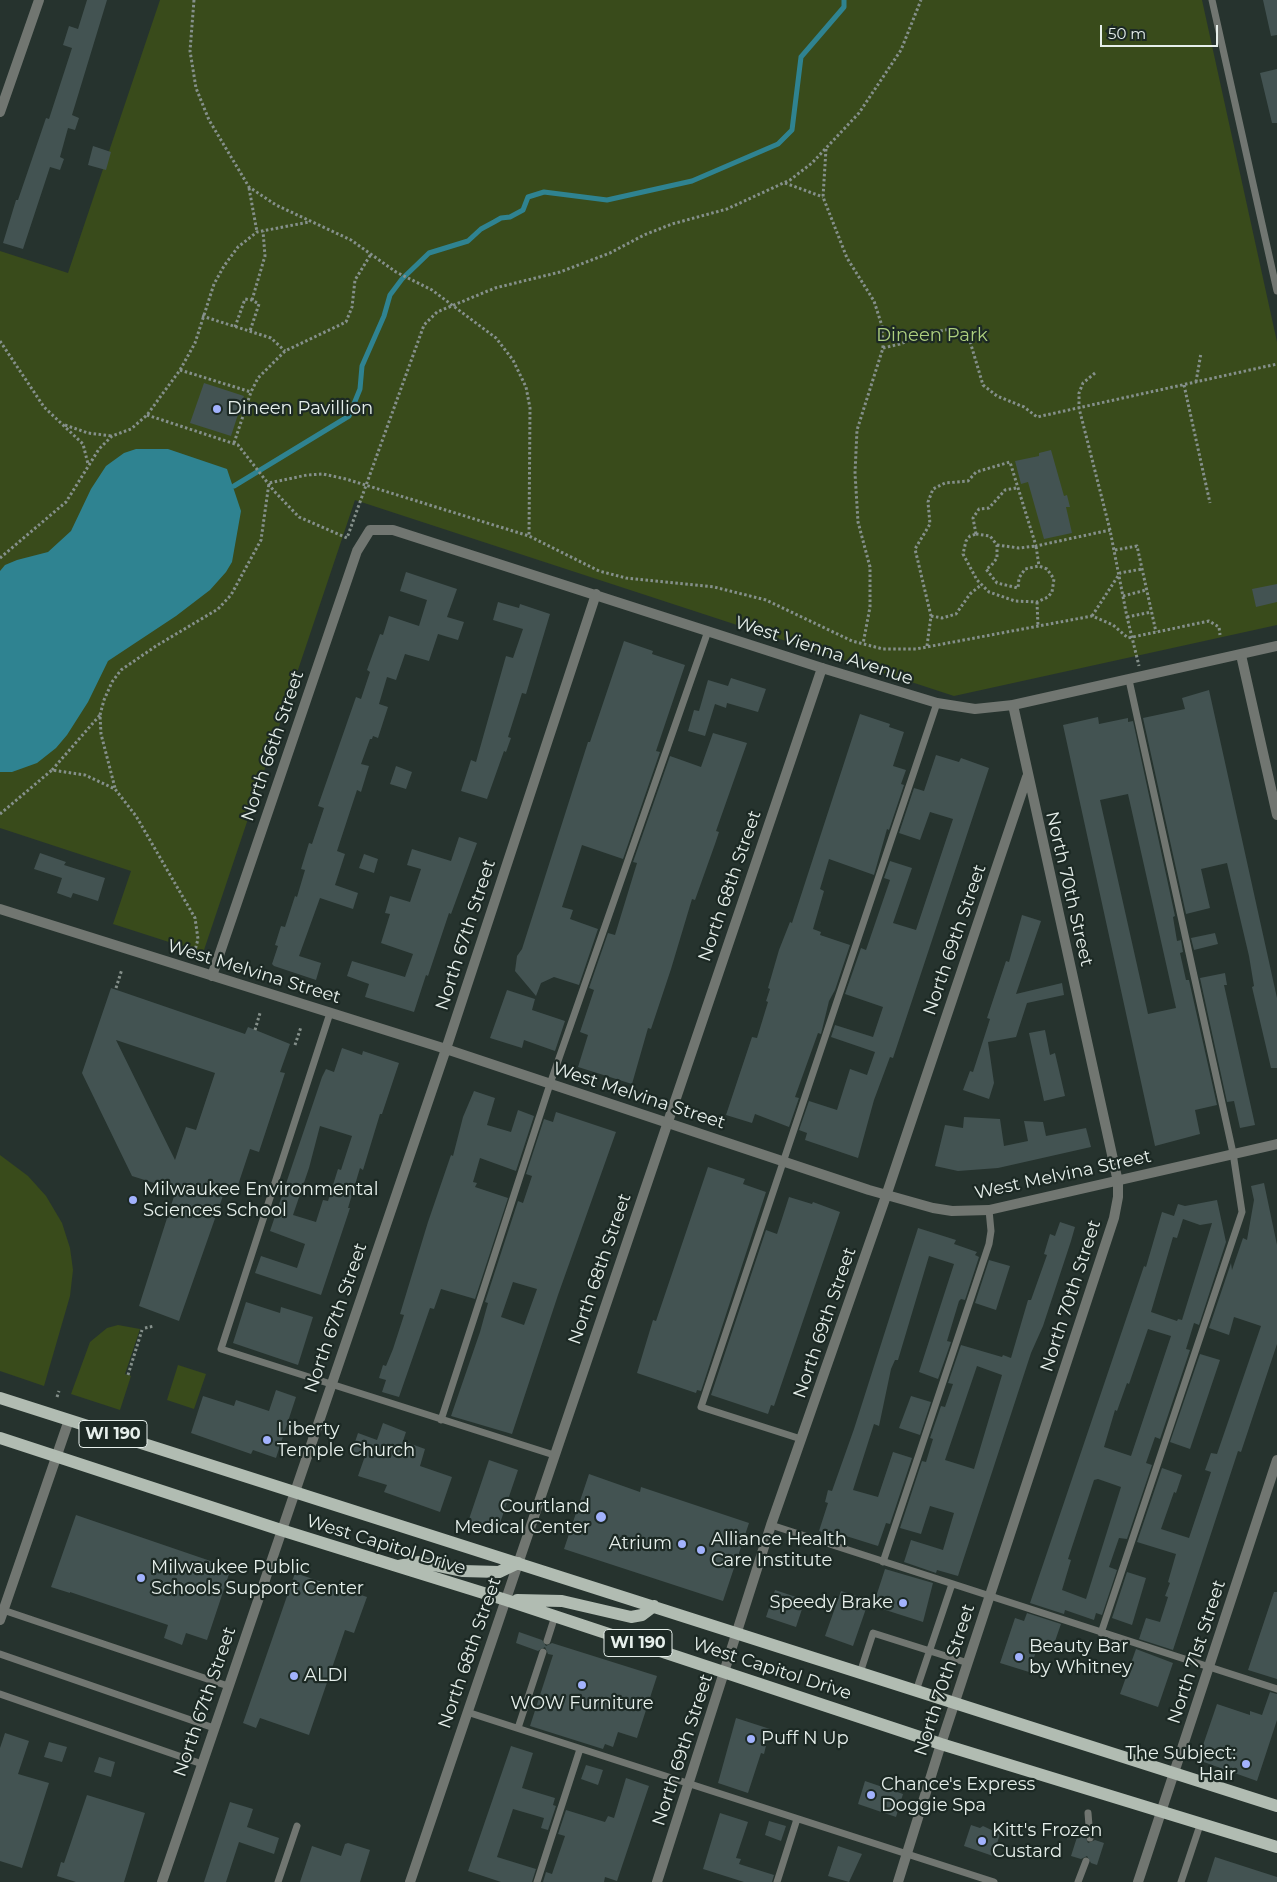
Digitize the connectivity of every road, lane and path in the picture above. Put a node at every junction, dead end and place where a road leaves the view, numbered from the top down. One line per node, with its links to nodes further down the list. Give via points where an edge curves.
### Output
1 (39, 0): 5 (street)
2 (194, 0): 8 (path, via 190,51 196,88 209,120)
3 (921, 0): 6 (path, via 901,50 858,113)
4 (1212, 0): 14 (lane)
5 (0, 112)
6 (826, 149): 7 (path); 9 (path)
7 (785, 182): 9 (path); 16 (path, via 727,209 672,224 560,272 495,288)
8 (249, 187): 10 (path); 12 (path)
9 (823, 197): 21 (path, via 847,258 874,301 882,326)
10 (309, 222): 11 (path); 13 (path, via 352,240)
11 (263, 231): 12 (path); 15 (path, via 265,256)
12 (257, 232): 17 (path, via 238,247 224,266)
13 (371, 254): 16 (path); 22 (path, via 355,280 352,307 346,322)
14 (1277, 291)
15 (252, 300): 18 (path, via 244,299); 19 (path, via 259,304)
16 (452, 305): 37 (path, via 437,312 424,325); 43 (path, via 496,338 513,360 526,387 530,408)
17 (202, 316): 18 (path); 25 (path, via 195,343)
18 (236, 327): 19 (path)
19 (250, 331): 22 (path, via 271,338)
20 (0, 341): 32 (path, via 44,407)
21 (883, 348): 30 (path, via 951,329 969,338 983,385 997,396 1024,407 1037,417); 65 (path, via 857,430 858,522 870,567 870,607)
22 (285, 351): 29 (path)
23 (1200, 353): 27 (path)
24 (1277, 364): 27 (path)
25 (180, 370): 29 (path); 31 (path)
26 (1095, 373): 30 (path, via 1082,383)
27 (1196, 382): 28 (path)
28 (1184, 385): 30 (path); 39 (path)
29 (250, 392): 34 (path)
30 (1079, 408): 41 (path)
31 (147, 415): 33 (path, via 130,429); 34 (path)
32 (65, 425): 33 (path, via 88,433); 35 (path, via 83,444)
33 (112, 436): 35 (path)
34 (234, 443): 36 (path)
35 (89, 465): 47 (path, via 66,502)
36 (269, 483): 37 (path, via 323,474); 37 (path, via 298,517 347,538); 74 (path, via 261,540 231,595 218,609 121,670 112,682)
37 (365, 487): 43 (path)
38 (1016, 488): 42 (path, via 1005,490 989,508 979,509 973,518); 45 (path); 57 (path, via 1010,462 976,472 968,481 945,483 933,489 928,502 930,524 915,549)
39 (1210, 503)
40 (370, 530): 53 (street, West Vienna Avenue, via 392,530); 85 (street, North 66th Street, via 356,551)
41 (1110, 530): 45 (path); 46 (path)
42 (976, 534): 44 (path, via 990,536); 51 (path, via 966,542 963,554)
43 (529, 536): 65 (path, via 599,571 626,578 714,587 766,600)
44 (998, 545): 45 (path); 48 (path, via 997,558 986,569 997,583 1018,588 1019,578 1025,569)
45 (1036, 546): 48 (path)
46 (1115, 550): 49 (path, via 1137,546); 50 (path)
47 (0, 558)
48 (1039, 566): 55 (path, via 1051,574 1054,586 1048,597)
49 (1142, 569): 50 (path); 52 (path)
50 (1120, 573): 54 (path); 58 (path)
51 (981, 586): 55 (path, via 1007,600); 57 (path, via 970,594 956,614 942,618)
52 (1146, 590): 54 (path); 56 (path)
53 (596, 594): 61 (street, West Vienna Avenue); 92 (street, North 67th Street)
54 (1123, 596): 59 (path)
55 (1037, 602): 60 (path)
56 (1151, 612): 59 (path); 62 (path)
57 (931, 616): 66 (path)
58 (1092, 616): 60 (path); 64 (path, via 1113,625 1128,638)
59 (1127, 617): 64 (path)
60 (1038, 626): 66 (path)
61 (708, 631): 69 (street, West Vienna Avenue); 93 (lane)
62 (1156, 632): 63 (path, via 1209,621 1219,627); 64 (path)
63 (1220, 635)
64 (1132, 637): 70 (path)
65 (863, 644): 66 (path, via 883,649)
66 (927, 646)
67 (1277, 646): 68 (street, West Vienna Avenue)
68 (1241, 655): 70 (street, West Vienna Avenue); 79 (street)
69 (822, 668): 72 (street, West Vienna Avenue); 94 (street, North 68th Street)
70 (1142, 677): 71 (street, West Vienna Avenue)
71 (1129, 680): 73 (street, West Vienna Avenue); 96 (lane)
72 (937, 703): 73 (street, West Vienna Avenue, via 975,708); 97 (lane)
73 (1013, 706): 76 (street, North 70th Street)
74 (100, 715): 75 (path); 77 (path, via 101,734)
75 (52, 770): 77 (path, via 85,775); 78 (path)
76 (1028, 776): 98 (street, North 70th Street); 99 (street, North 69th Street)
77 (116, 789): 81 (path, via 136,816 195,918 198,939)
78 (0, 814)
79 (1277, 815)
80 (0, 909): 84 (street, West Melvina Street)
81 (195, 952): 82 (path); 84 (path)
82 (207, 956)
83 (122, 969): 86 (path)
84 (190, 969): 85 (street, West Melvina Street)
85 (212, 976): 87 (street, West Melvina Street)
86 (116, 988)
87 (330, 1012): 92 (street, West Melvina Street); 103 (lane, via 221,1349)
88 (260, 1013): 90 (path)
89 (301, 1026): 91 (path)
90 (255, 1030)
91 (296, 1046)
92 (446, 1049): 93 (street, West Melvina Street); 103 (street, North 67th Street)
93 (550, 1084): 94 (street, West Melvina Street); 108 (lane)
94 (666, 1122): 97 (street, West Melvina Street); 112 (street, North 68th Street)
95 (1277, 1144): 96 (street, West Melvina Street)
96 (1233, 1153): 98 (street, West Melvina Street); 127 (lane, via 1242,1212)
97 (784, 1162): 99 (street, West Melvina Street); 110 (lane, via 700,1407)
98 (1118, 1182): 100 (street, West Melvina Street); 121 (street, North 70th Street, via 1114,1218)
99 (886, 1196): 100 (street, West Melvina Street, via 942,1210); 110 (street, North 69th Street)
100 (989, 1210): 117 (lane, via 989,1244)
101 (154, 1326): 102 (path, via 144,1329)
102 (128, 1375)
103 (330, 1385): 108 (lane); 114 (street, North 67th Street)
104 (59, 1391): 105 (path)
105 (57, 1397)
106 (0, 1398): 107 (main road, West Capitol Drive / WI 190)
107 (69, 1420): 111 (street); 114 (main road, West Capitol Drive / WI 190)
108 (441, 1420): 112 (lane)
109 (0, 1438): 111 (main road, West Capitol Drive / WI 190)
110 (801, 1439): 115 (street, North 69th Street)
111 (57, 1456): 116 (main road, West Capitol Drive / WI 190); 124 (street)
112 (554, 1456): 118 (street, North 68th Street)
113 (1277, 1460): 133 (street, North 71st Street)
114 (293, 1492): 116 (street, North 67th Street); 118 (main road, West Capitol Drive / WI 190)
115 (771, 1525): 117 (lane); 126 (street, North 69th Street)
116 (280, 1530): 119 (main road, West Capitol Drive / WI 190); 136 (street, North 67th Street)
117 (883, 1562): 120 (lane)
118 (518, 1563): 119 (main road, via 500,1572 462,1571 418,1562); 122 (street, North 68th Street); 123 (main road, West Capitol Drive / WI 190)
119 (396, 1566): 122 (main road, West Capitol Drive / WI 190)
120 (952, 1584): 121 (lane); 129 (lane)
121 (990, 1597): 127 (lane); 132 (street, North 70th Street)
122 (506, 1600): 123 (main road, via 562,1602 632,1617 642,1615); 125 (main road, West Capitol Drive / WI 190); 141 (street, North 68th Street)
123 (654, 1606): 126 (main road, West Capitol Drive / WI 190)
124 (2, 1615): 136 (lane)
125 (555, 1616): 128 (lane); 134 (main road, West Capitol Drive / WI 190)
126 (737, 1632): 134 (street, North 69th Street); 135 (main road, West Capitol Drive / WI 190)
127 (1101, 1633): 133 (lane)
128 (547, 1641)
129 (930, 1651): 132 (lane); 135 (lane, via 874,1633); 138 (lane)
130 (543, 1652): 143 (lane)
131 (0, 1654): 142 (lane)
132 (968, 1663): 140 (street, North 70th Street)
133 (1208, 1667): 137 (lane); 147 (street, North 71st Street)
134 (725, 1672): 144 (main road, West Capitol Drive / WI 190); 148 (street, North 69th Street)
135 (860, 1673): 138 (main road, West Capitol Drive / WI 190)
136 (228, 1686): 142 (street, North 67th Street)
137 (1277, 1689)
138 (916, 1691): 140 (main road, West Capitol Drive / WI 190)
139 (0, 1694): 146 (lane)
140 (954, 1704): 144 (street, North 70th Street); 147 (main road, West Capitol Drive / WI 190)
141 (467, 1712): 143 (lane); 161 (street, North 68th Street)
142 (214, 1728): 146 (street, North 67th Street)
143 (518, 1728): 145 (lane)
144 (941, 1744): 150 (main road, West Capitol Drive / WI 190); 157 (street, North 70th Street)
145 (580, 1748): 148 (lane); 162 (lane)
146 (202, 1764): 159 (street, North 67th Street)
147 (1174, 1773): 149 (main road, West Capitol Drive / WI 190); 150 (street, North 71st Street)
148 (689, 1784): 152 (lane); 163 (street, North 69th Street)
149 (1276, 1803)
150 (1161, 1810): 153 (main road, West Capitol Drive / WI 190); 168 (street, North 71st Street)
151 (1088, 1813): 155 (lane)
152 (798, 1819): 157 (lane); 164 (lane)
153 (1201, 1822): 156 (main road, West Capitol Drive / WI 190); 169 (lane)
154 (297, 1826): 160 (lane)
155 (1090, 1838)
156 (1277, 1846)
157 (907, 1854): 165 (street, North 70th Street); 166 (lane)
158 (1086, 1861): 167 (lane)
159 (162, 1882)
160 (278, 1882)
161 (410, 1882)
162 (537, 1882)
163 (657, 1882)
164 (777, 1882)
165 (898, 1882)
166 (994, 1882)
167 (1078, 1882)
168 (1138, 1882)
169 (1181, 1882)

